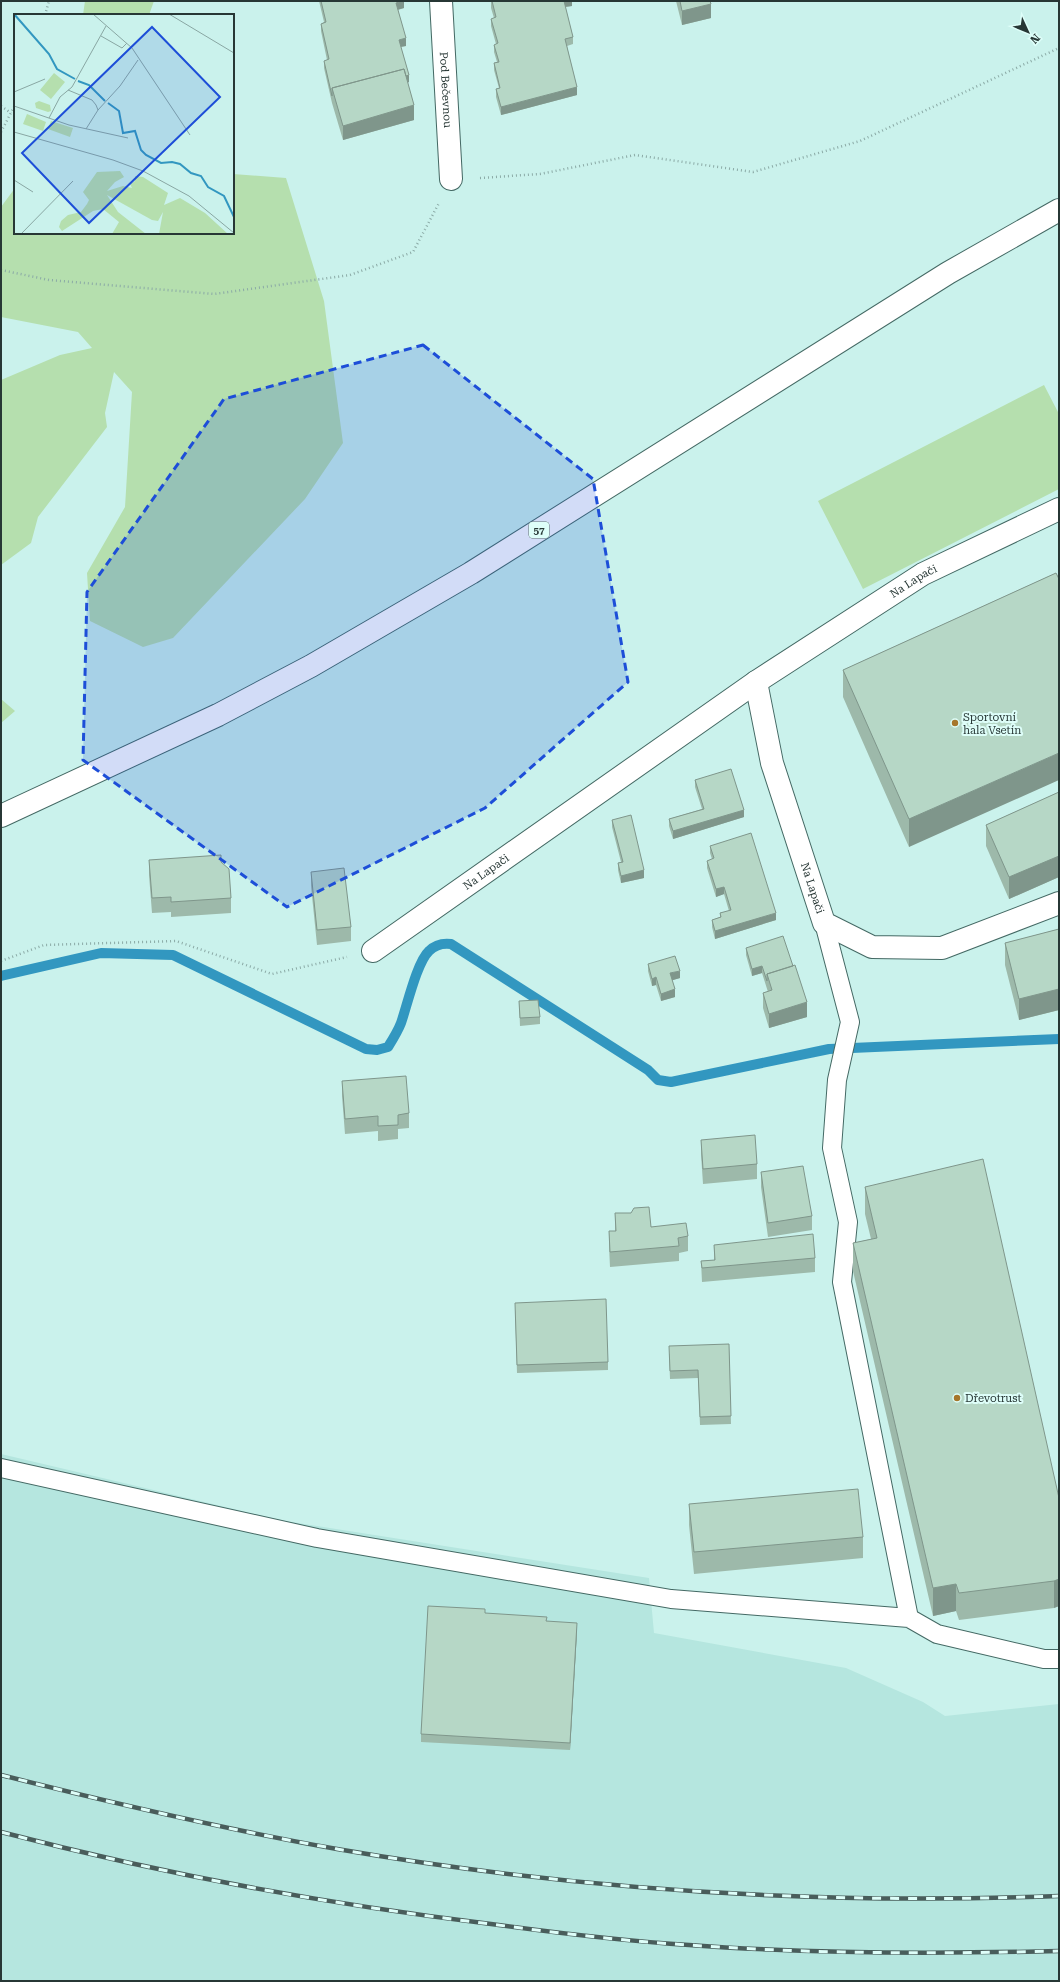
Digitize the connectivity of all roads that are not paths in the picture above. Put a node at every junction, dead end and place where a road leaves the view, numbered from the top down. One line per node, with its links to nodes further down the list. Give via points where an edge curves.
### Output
1 (441, 1): 2 (street, Pod Bečevnou)
2 (451, 179)
3 (1059, 210): 6 (street, 57, via 948,273 471,572 311,666 218,715)
4 (1059, 508): 5 (street, Na Lapači, via 923,574)
5 (756, 682): 8 (street, Na Lapači, via 772,763); 9 (street, Na Lapači)
6 (1, 816)
7 (1059, 903): 8 (street, Na Lapači, via 942,948 872,947)
8 (824, 923): 11 (lane, via 850,1022 839,1071 832,1148 848,1222 842,1282)
9 (373, 951)
10 (1, 1468): 11 (lane, via 317,1538 671,1599)
11 (909, 1618): 12 (lane, via 937,1634 1044,1659)
12 (1059, 1659)

